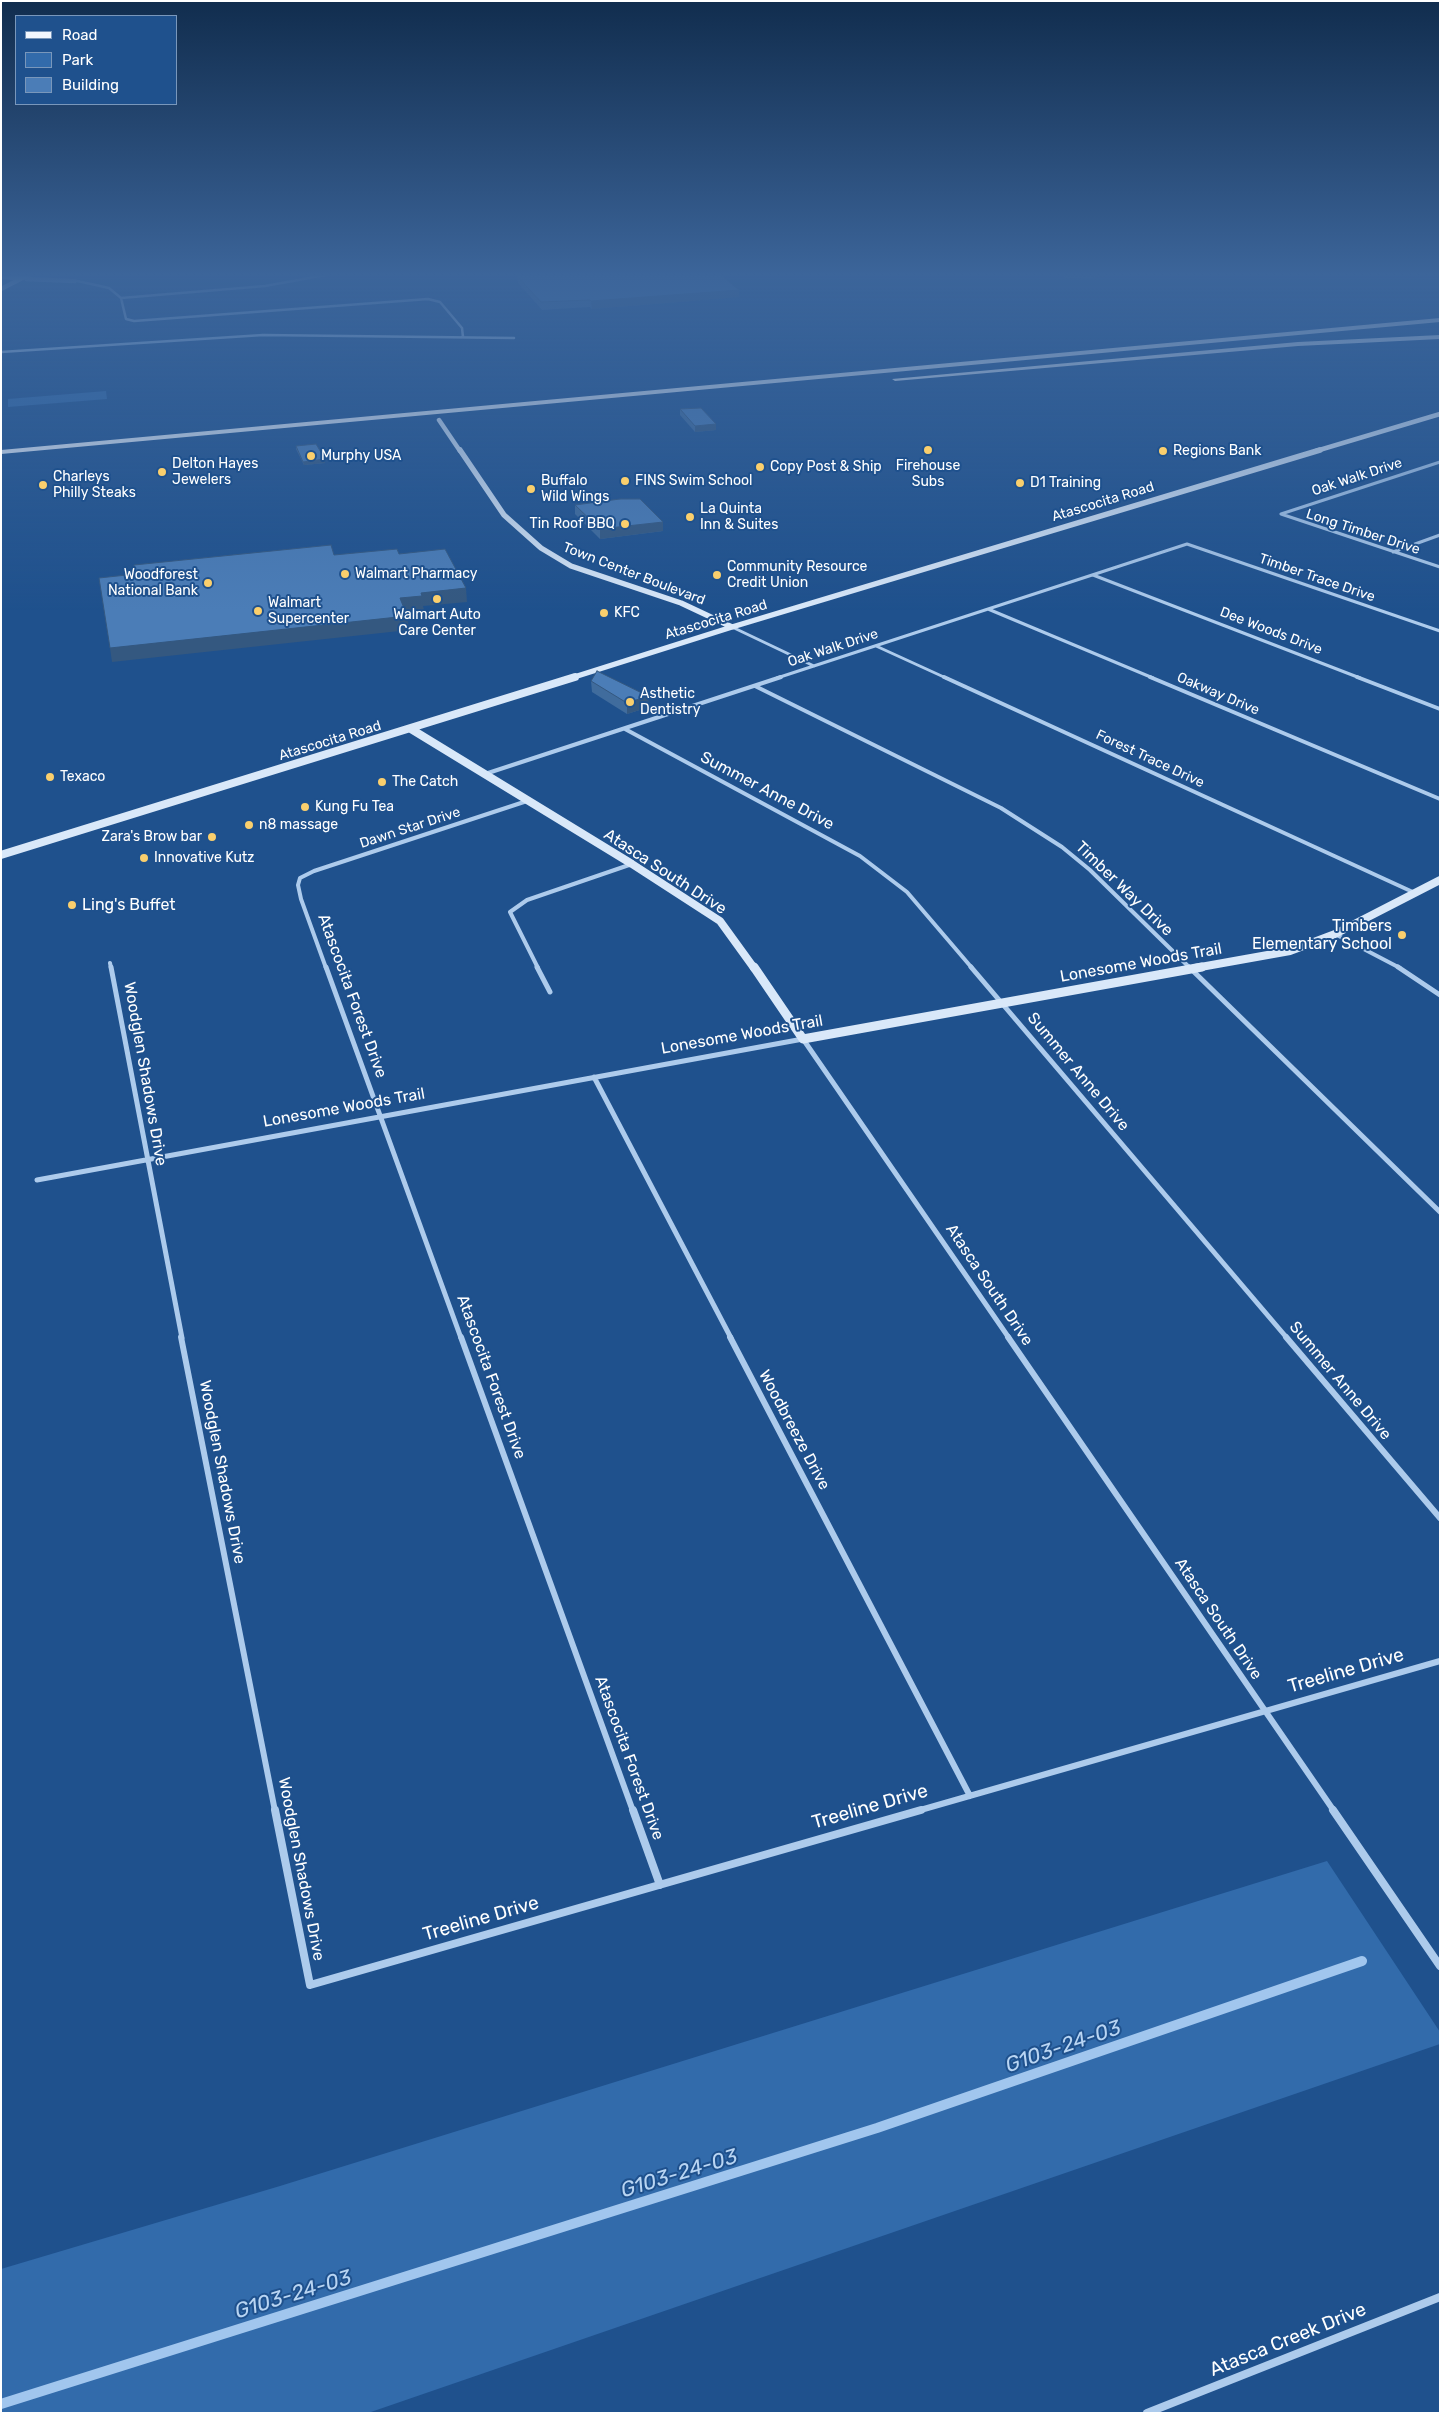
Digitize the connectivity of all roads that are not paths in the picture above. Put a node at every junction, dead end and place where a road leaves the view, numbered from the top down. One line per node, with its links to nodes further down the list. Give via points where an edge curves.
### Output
1 (717, 386): 9 (main road)
2 (716, 394): 3 (main road)
3 (678, 398)
4 (1439, 414): 20 (street, Atascocita Road)
5 (449, 419): 6 (main road)
6 (439, 420): 7 (main road); 20 (street, Town Center Boulevard, via 504,515 540,548 571,566 681,603)
7 (430, 421)
8 (297, 433): 10 (main road)
9 (1, 452)
10 (1, 459)
11 (1440, 462): 12 (street, Oak Walk Drive)
12 (1281, 514): 15 (street, Long Timber Drive)
13 (1440, 535): 15 (street)
14 (1187, 544): 17 (street, Oak Walk Drive); 21 (street, Timber Trace Drive)
15 (1393, 552): 16 (street, Long Timber Drive)
16 (1440, 568)
17 (1093, 575): 18 (street, Oak Walk Drive); 26 (street, Dee Woods Drive)
18 (988, 609): 23 (street, Oak Walk Drive); 30 (street, Oakway Drive)
19 (1440, 624): 21 (street)
20 (732, 627): 24 (street, Town Center Boulevard); 28 (street, Atascocita Road)
21 (1431, 628): 22 (street, Timber Trace Drive)
22 (1440, 631)
23 (876, 646): 24 (street, Oak Walk Drive); 36 (street, Forest Trace Drive)
24 (814, 666): 25 (street, Oak Walk Drive)
25 (755, 686): 27 (street, Oak Walk Drive); 39 (street, Timber Way Drive, via 1024,821 1090,870)
26 (1440, 709)
27 (625, 728): 29 (street, Oak Walk Drive); 42 (street, Summer Anne Drive, via 879,868 907,892)
28 (411, 729): 29 (street, Atasca South Drive); 32 (street, Atascocita Road)
29 (485, 774): 31 (street, Atasca South Drive)
30 (1440, 799)
31 (527, 801): 33 (street, Atasca South Drive); 34 (street, Dawn Star Drive)
32 (1, 855)
33 (632, 864): 40 (street, via 527,900 510,912); 43 (street, Atasca South Drive, via 720,921)
34 (300, 878): 45 (street, Atascocita Forest Drive, via 301,899)
35 (1440, 880): 36 (street, Lonesome Woods Trail)
36 (1415, 893): 37 (street, Lonesome Woods Trail)
37 (1335, 934): 39 (street, Lonesome Woods Trail, via 1290,951); 41 (street, via 1394,964)
38 (110, 963): 46 (street, Woodglen Shadows Drive)
39 (1188, 969): 42 (street, Lonesome Woods Trail); 48 (street, Timber Way Drive)
40 (550, 992)
41 (1440, 995)
42 (1003, 1003): 43 (street, Lonesome Woods Trail); 49 (street, Summer Anne Drive)
43 (803, 1039): 44 (street, Lonesome Woods Trail); 51 (street, Atasca South Drive)
44 (594, 1077): 45 (street, Lonesome Woods Trail); 52 (street, Woodbreeze Drive)
45 (382, 1116): 46 (street, Lonesome Woods Trail); 53 (street, Atascocita Forest Drive)
46 (146, 1159): 47 (street, Lonesome Woods Trail); 55 (street, Woodglen Shadows Drive)
47 (37, 1180)
48 (1440, 1212)
49 (1440, 1518)
50 (1440, 1661): 51 (street, Treeline Drive)
51 (1265, 1711): 52 (street, Treeline Drive); 54 (street, Atasca South Drive)
52 (970, 1796): 53 (street, Treeline Drive)
53 (660, 1885): 55 (street, Treeline Drive)
54 (1440, 1966)
55 (310, 1985)
56 (1440, 2297): 57 (street, Atasca Creek Drive)
57 (1147, 2413)

